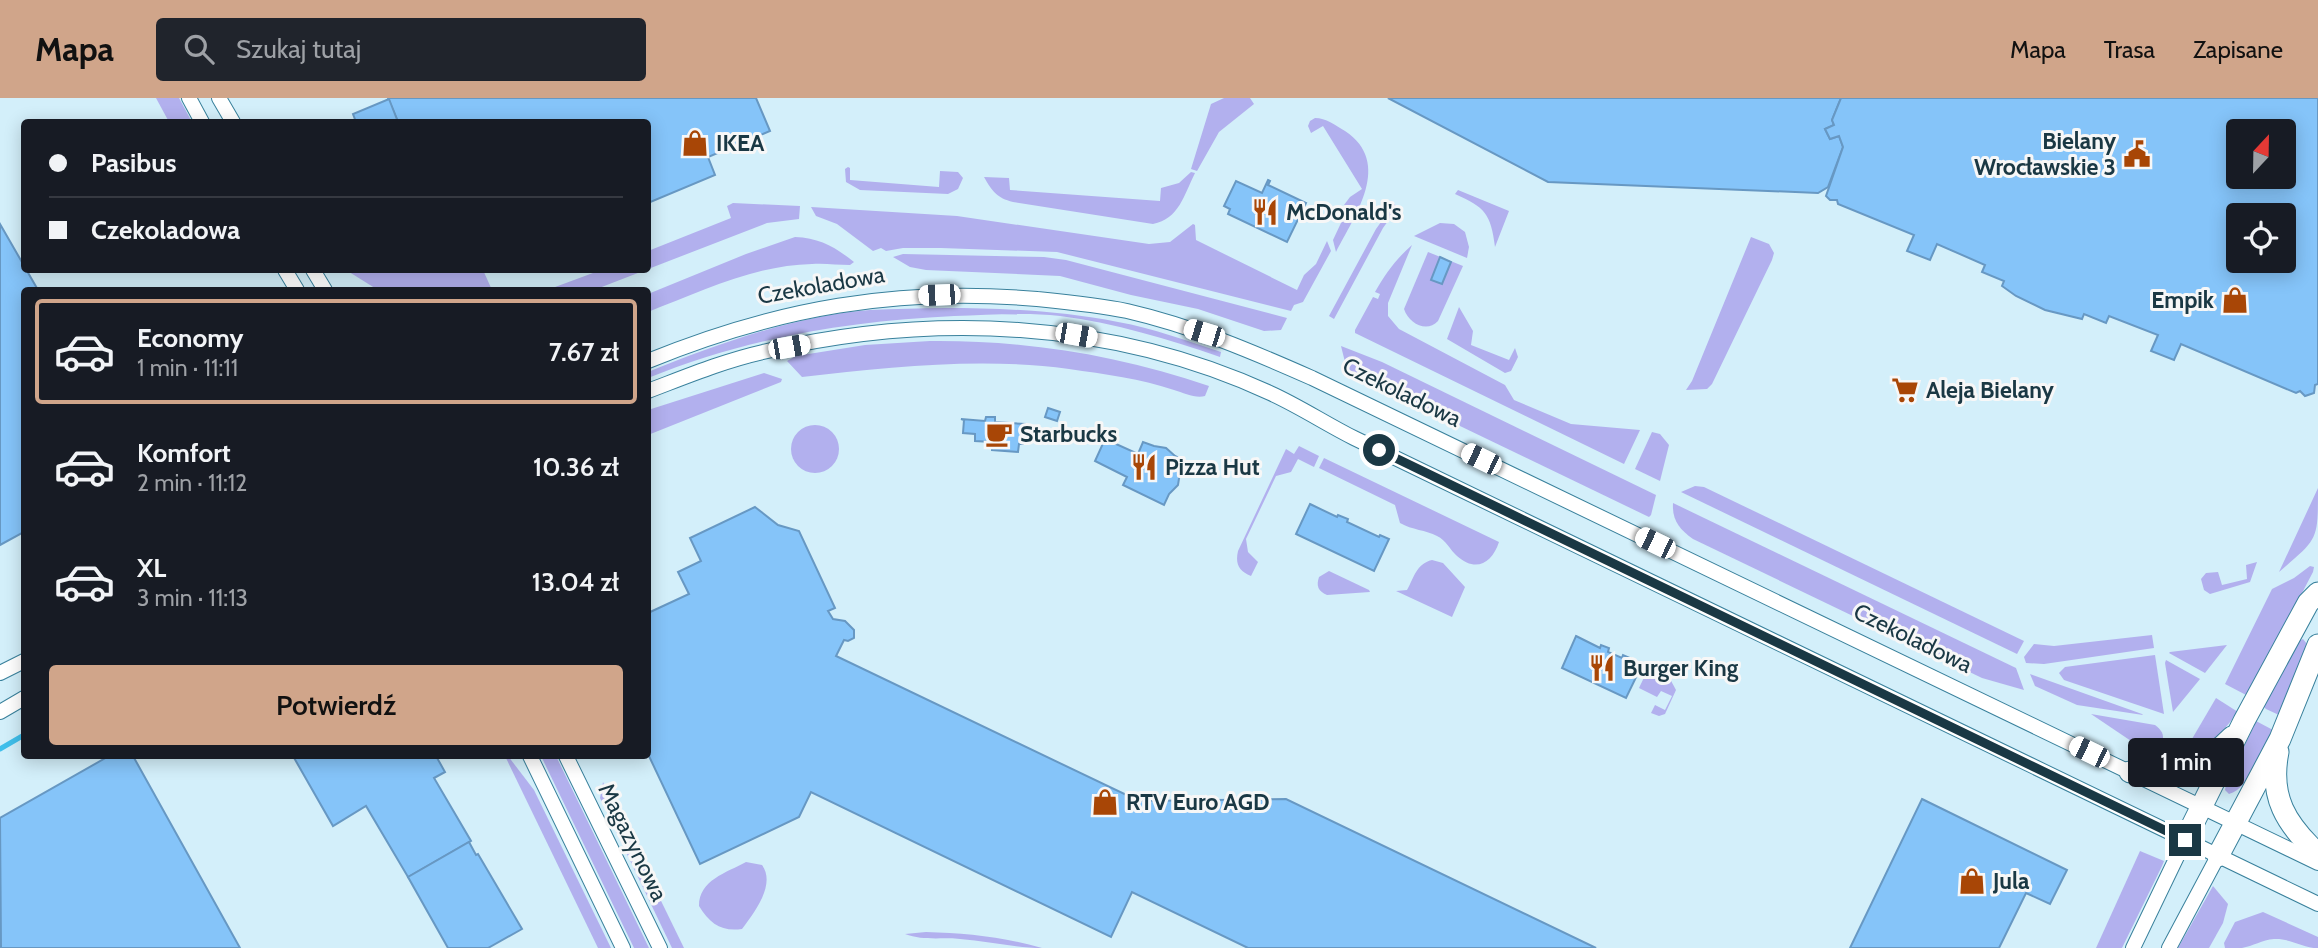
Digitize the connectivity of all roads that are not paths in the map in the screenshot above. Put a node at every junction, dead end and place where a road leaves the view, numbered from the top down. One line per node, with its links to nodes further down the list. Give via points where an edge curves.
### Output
1 (188, 98): 3 (street)
2 (219, 98): 4 (street)
3 (200, 119)
4 (231, 119)
5 (651, 360): 17 (street, Czekoladowa, via 750,324 821,307 907,296 1053,301 1126,311 1174,324 1231,342 1312,378)
6 (651, 390): 20 (street, via 763,352 913,330 1040,330 1148,350 1271,394)
7 (2318, 593): 13 (street, via 2308,603)
8 (2318, 645): 14 (street)
9 (21, 662): 10 (street)
10 (0, 673)
11 (21, 700): 12 (street)
12 (0, 712)
13 (2244, 721): 17 (street, via 2213,755 2188,767); 18 (street)
14 (2280, 739): 19 (street); 21 (street, via 2275,785 2282,812)
15 (531, 759): 25 (street)
16 (567, 759): 26 (street, Magazynowa)
17 (2130, 772): 18 (street, Czekoladowa)
18 (2202, 807): 19 (street, Czekoladowa); 20 (street)
19 (2235, 823): 22 (street); 23 (street, Czekoladowa)
20 (2185, 840): 22 (street); 27 (street)
21 (2318, 854)
22 (2218, 856): 24 (street); 28 (street)
23 (2318, 863)
24 (2318, 904)
25 (623, 948)
26 (660, 948)
27 (2133, 948)
28 (2169, 948)

